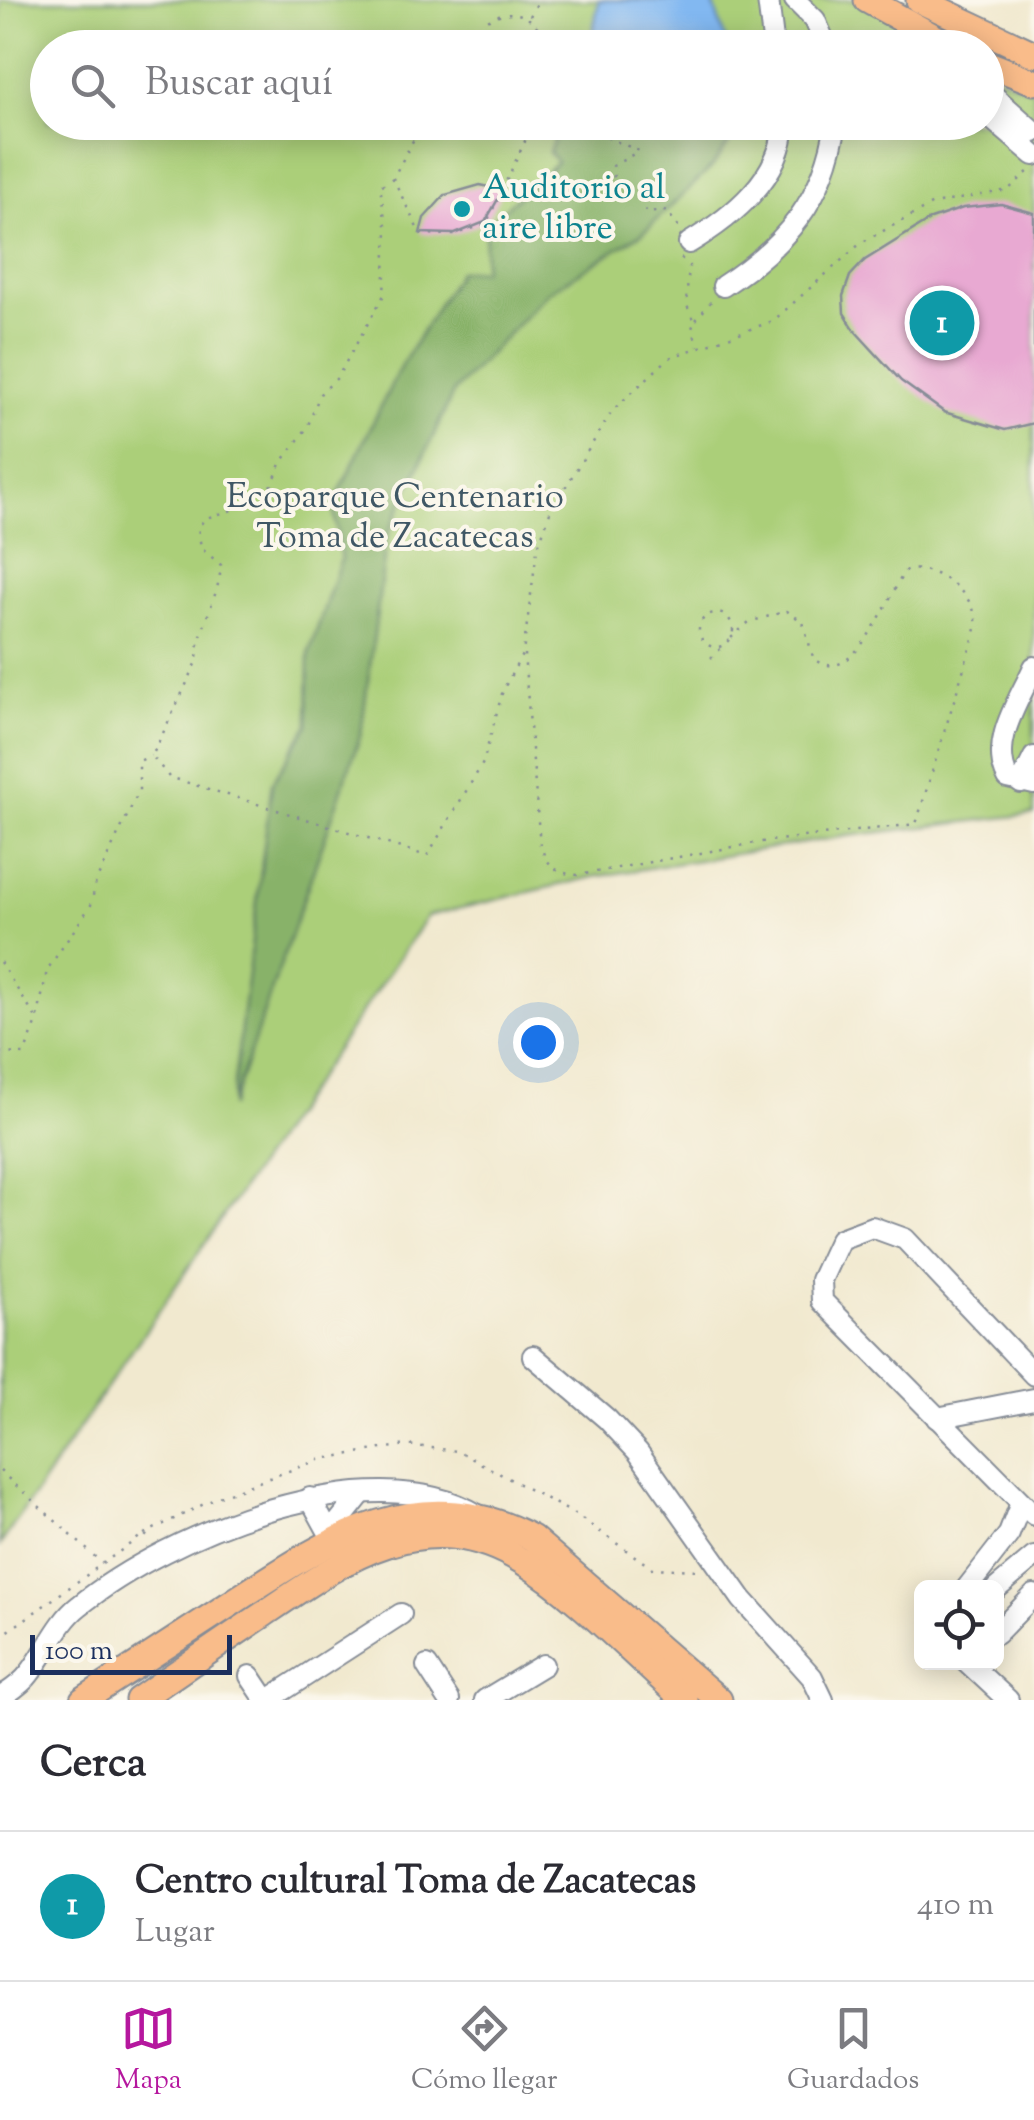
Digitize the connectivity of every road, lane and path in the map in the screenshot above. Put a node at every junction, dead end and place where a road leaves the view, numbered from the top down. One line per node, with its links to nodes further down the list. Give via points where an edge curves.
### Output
1 (539, 0): 6 (path)
2 (768, 0): 10 (street)
3 (795, 0): 11 (street)
4 (867, 0): 7 (main road)
5 (920, 0): 14 (main road)
6 (529, 17): 8 (path, via 507,12); 9 (path)
7 (902, 21): 12 (street); 13 (main road)
8 (479, 30)
9 (539, 30)
10 (772, 30)
11 (819, 30)
12 (910, 30)
13 (919, 30)
14 (983, 30)
15 (1004, 40): 16 (main road)
16 (1034, 54)
17 (1004, 70): 18 (main road)
18 (1034, 82)
19 (1004, 106): 21 (street)
20 (1004, 129): 27 (street)
21 (1034, 132)
22 (413, 140): 29 (path)
23 (526, 140): 29 (path, via 486,224 454,235 420,234)
24 (616, 140): 30 (path, via 636,147 636,154 613,166 612,174 620,186 645,197 646,214 667,212 678,222)
25 (779, 140): 30 (street, via 770,171 744,204)
26 (833, 140): 31 (street, via 814,201 766,258)
27 (1034, 155)
28 (1034, 167): 33 (path, via 1008,190 933,204 860,243 774,321)
29 (393, 178): 39 (path, via 380,186 387,231 384,294 375,311 337,378 320,394 308,428 265,500 206,518 198,527 201,548 221,565 220,582 197,662)
30 (679, 243): 32 (path, via 689,266 684,293)
31 (723, 286): 32 (path)
32 (695, 321): 33 (path)
33 (698, 348): 36 (path, via 669,358 614,410 550,512 536,550)
34 (731, 638): 35 (path); 35 (path, via 728,617 706,616 699,631 704,642); 36 (path, via 749,622 787,612 803,622 812,657 830,666 858,650 906,572 927,569 964,594 976,609 976,629 916,824 761,842 579,875 558,871 547,864 540,845)
35 (726, 644): 37 (path)
36 (524, 652): 39 (path, via 503,690 482,763 427,856 169,777)
37 (711, 658)
38 (1034, 667): 41 (street, via 1003,738 1000,762 1008,778)
39 (152, 756): 43 (path, via 138,762 138,791 91,905 47,970)
40 (1034, 757): 41 (street)
41 (1028, 783)
42 (0, 962): 43 (path)
43 (38, 1022): 44 (path, via 24,1054)
44 (0, 1054)
45 (533, 1356): 74 (street, via 638,1452 742,1599 812,1677)
46 (1034, 1376): 48 (street, via 905,1239 872,1227 840,1239 821,1280 822,1301)
47 (1034, 1399): 48 (street)
48 (937, 1418): 52 (street)
49 (0, 1471): 56 (path)
50 (361, 1494): 51 (street); 53 (street, via 424,1493 453,1500); 54 (street)
51 (310, 1498): 54 (street); 66 (street, via 270,1507 167,1552 76,1607 26,1678)
52 (1028, 1509): 57 (street)
53 (486, 1520): 54 (main road, via 400,1516); 73 (main road, via 522,1532 563,1561)
54 (332, 1535): 67 (main road)
55 (1034, 1556): 58 (street)
56 (103, 1564)
57 (973, 1580)
58 (1004, 1581)
59 (1034, 1595): 61 (street)
60 (402, 1614): 69 (street)
61 (1004, 1626)
62 (543, 1665): 71 (street)
63 (427, 1666): 70 (street)
64 (976, 1670): 75 (street)
65 (250, 1676): 69 (street)
66 (0, 1698)
67 (83, 1700)
68 (138, 1700): 72 (main road, via 353,1555 402,1539 437,1537 478,1542 521,1560)
69 (267, 1700)
70 (449, 1700)
71 (485, 1700)
72 (685, 1700)
73 (718, 1700)
74 (822, 1700)
75 (1008, 1700)

